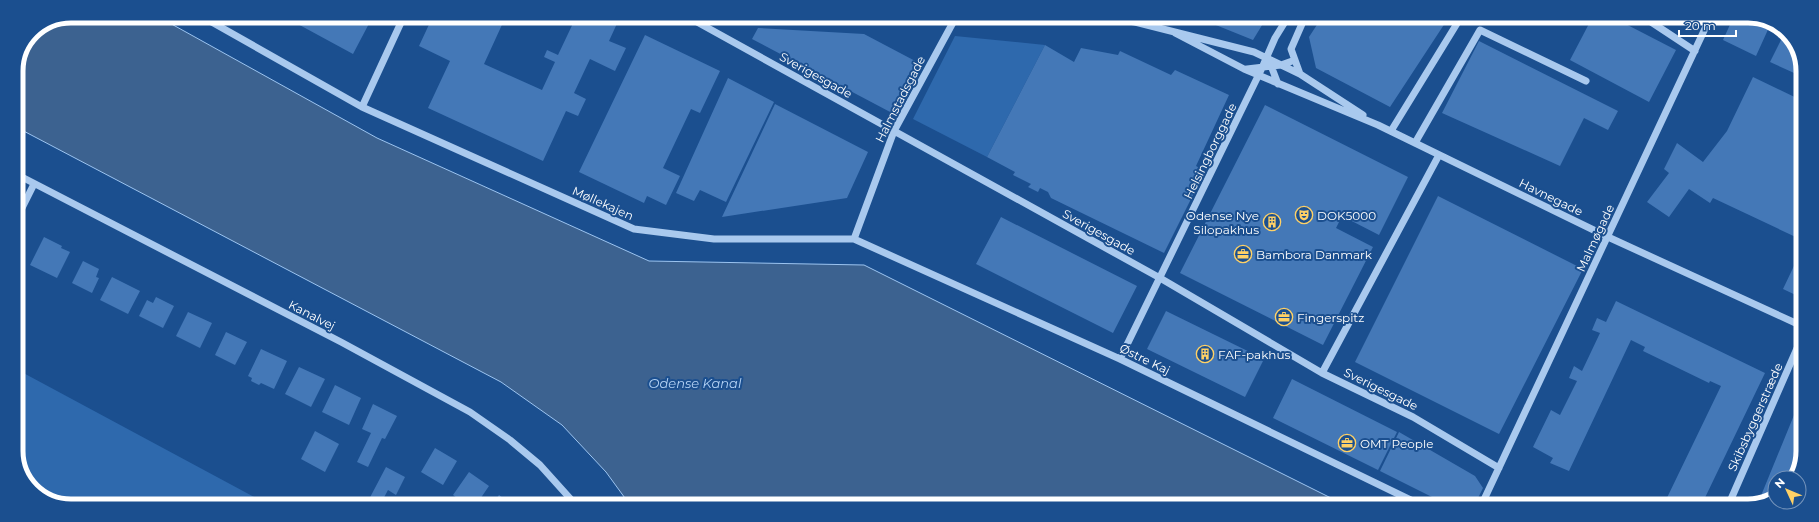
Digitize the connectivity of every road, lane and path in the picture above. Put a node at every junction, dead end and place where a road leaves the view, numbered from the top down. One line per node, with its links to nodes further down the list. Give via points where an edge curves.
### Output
1 (213, 23): 23 (street, Møllekajen)
2 (401, 23): 23 (street)
3 (699, 23): 25 (street, Sverigesgade)
4 (953, 23): 25 (street, Halmstadsgade)
5 (1139, 23): 11 (street, Havnegade)
6 (1284, 23): 13 (street, Helsingborggade)
7 (1302, 23): 14 (street, via 1291,50)
8 (1458, 23): 26 (street)
9 (1653, 23): 12 (street)
10 (1708, 23): 12 (street, Malmøgade)
11 (1176, 33): 13 (street, Havnegade, via 1254,52); 18 (street, Havnegade)
12 (1695, 51): 32 (street, Malmøgade)
13 (1267, 58): 15 (street, Havnegade); 16 (street); 17 (street, Helsingborggade)
14 (1295, 60): 15 (street); 19 (street)
15 (1281, 65): 16 (street); 19 (street, Havnegade)
16 (1271, 66): 17 (street); 22 (street)
17 (1262, 68): 18 (street); 20 (street, Helsingborggade)
18 (1244, 69): 20 (street, Havnegade)
19 (1300, 74): 24 (street, Havnegade)
20 (1258, 75): 22 (street, Havnegade); 34 (street, Helsingborggade)
21 (1586, 81): 27 (street, via 1480,30)
22 (1278, 84): 24 (street, Havnegade)
23 (362, 107): 33 (street, Møllekajen, via 634,229 714,239)
24 (1378, 125): 26 (street, Havnegade)
25 (894, 131): 33 (street, Halmstadsgade); 34 (street, Sverigesgade)
26 (1391, 131): 27 (street, Havnegade)
27 (1416, 143): 28 (street, Havnegade)
28 (1439, 155): 32 (street, Havnegade); 38 (street)
29 (23, 178): 30 (street, Kanalvej)
30 (34, 184): 31 (street); 40 (street, Kanalvej, via 341,342 470,412 540,465)
31 (23, 206)
32 (1608, 237): 35 (street, Havnegade); 39 (street, Malmøgade)
33 (854, 239): 37 (street, Østre Kaj)
34 (1160, 278): 37 (street, Helsingborggade); 38 (street, Sverigesgade)
35 (1796, 323)
36 (1796, 350): 43 (street, Skibsbyggerstræde)
37 (1120, 359): 41 (street, Østre Kaj)
38 (1322, 373): 39 (street, Sverigesgade, via 1413,417)
39 (1499, 468): 42 (street)
40 (571, 499)
41 (1409, 499)
42 (1484, 499)
43 (1731, 499)

